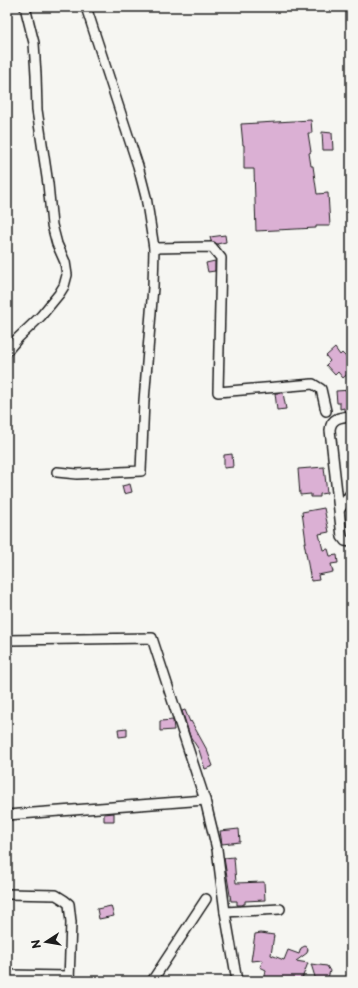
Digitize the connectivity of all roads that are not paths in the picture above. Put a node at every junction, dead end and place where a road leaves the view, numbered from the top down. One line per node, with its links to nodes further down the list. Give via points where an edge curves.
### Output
1 (25, 7): 4 (street, via 34,42 37,110 52,225 67,275 59,294)
2 (86, 7): 3 (street, via 138,166)
3 (154, 248): 5 (street, via 212,247 220,258 218,392 313,384 321,389); 7 (street, via 141,471 77,474)
4 (7, 351)
5 (326, 411)
6 (351, 416): 9 (street, via 335,418 330,426)
7 (58, 472)
8 (351, 493): 9 (street)
9 (340, 509): 10 (street, via 343,539)
10 (351, 542)
11 (7, 640): 12 (street, via 152,638)
12 (205, 800): 13 (street); 17 (street, via 217,849)
13 (7, 816)
14 (7, 894): 19 (street, via 56,895 69,904 72,922)
15 (206, 899): 20 (street)
16 (280, 909): 17 (street)
17 (225, 912): 21 (street)
18 (7, 975): 19 (street)
19 (69, 979)
20 (152, 981)
21 (237, 981)

